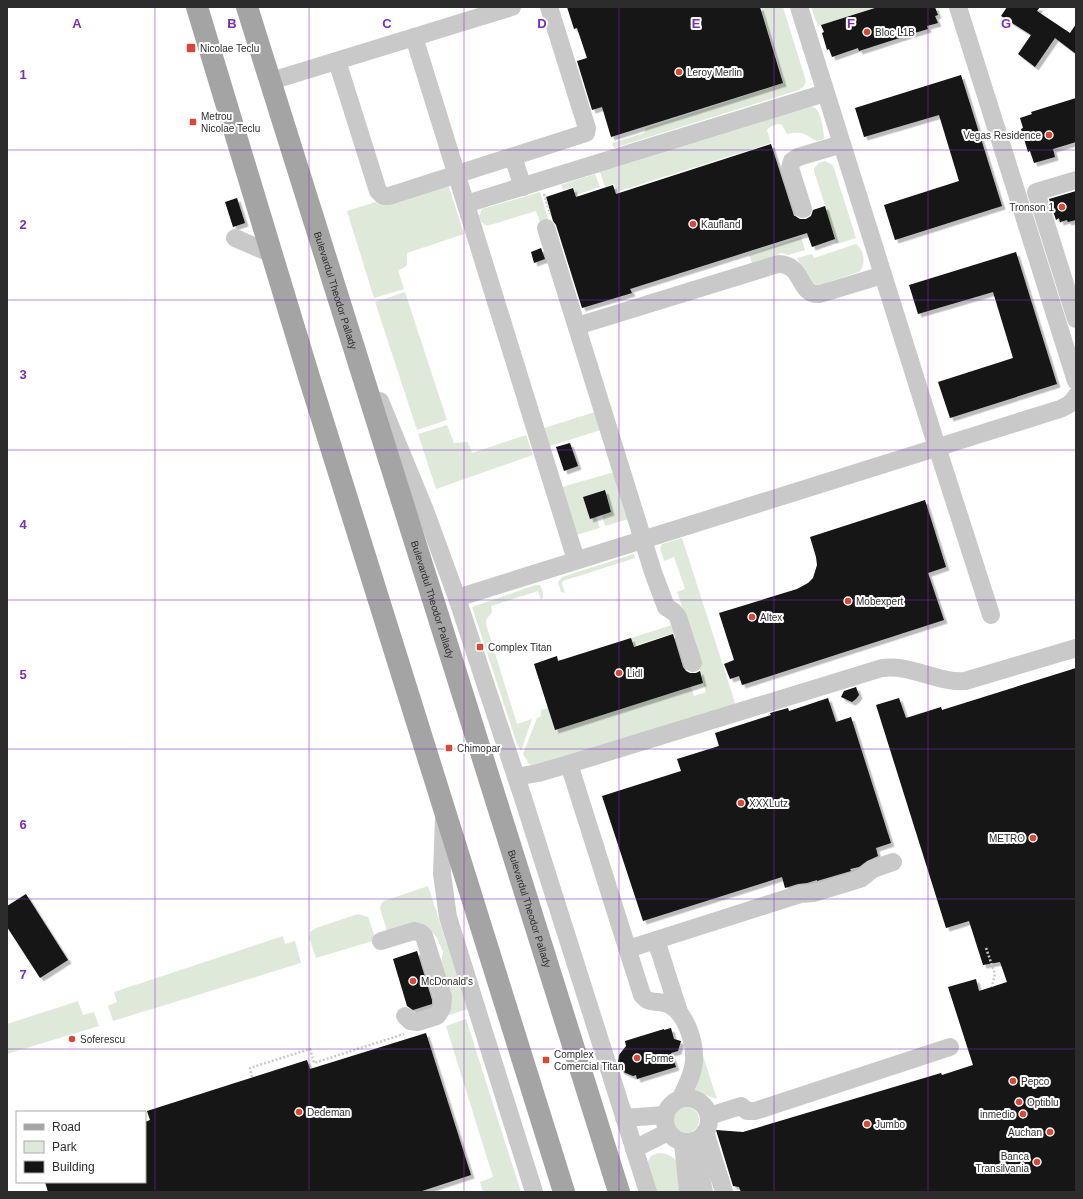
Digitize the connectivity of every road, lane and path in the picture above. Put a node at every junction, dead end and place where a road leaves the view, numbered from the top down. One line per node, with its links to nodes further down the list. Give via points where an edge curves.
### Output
1 (197, 7): 20 (main road)
2 (247, 7): 9 (main road, Bulevardul Theodor Pallady)
3 (512, 7): 7 (street)
4 (799, 7): 10 (street)
5 (958, 7): 25 (street)
6 (551, 14): 12 (street, via 587,130 584,134)
7 (414, 37): 8 (street); 13 (street)
8 (337, 61): 9 (street); 13 (street, via 382,196)
9 (270, 81): 24 (main road, Bulevardul Theodor Pallady)
10 (825, 92): 11 (street); 15 (street)
11 (842, 144): 17 (street, via 792,161 790,168); 21 (street)
12 (513, 157): 13 (street); 15 (street)
13 (456, 174): 16 (street)
14 (1076, 180): 22 (street, via 1036,192)
15 (523, 187): 16 (street)
16 (466, 204): 29 (street)
17 (803, 209)
18 (546, 228): 23 (street)
19 (235, 238): 20 (street)
20 (272, 254): 36 (main road)
21 (883, 275): 23 (street, via 815,294 806,289 791,267 778,264); 27 (street)
22 (1076, 319)
23 (577, 326): 28 (street)
24 (352, 342): 30 (street, via 393,432); 54 (main road, Bulevardul Theodor Pallady)
25 (1076, 381)
26 (1076, 396): 27 (street, via 1068,406)
27 (937, 447): 28 (street); 31 (street)
28 (643, 539): 29 (street); 33 (street, via 666,607 678,617)
29 (576, 560): 30 (street)
30 (457, 598): 35 (street)
31 (991, 615)
32 (1076, 648): 34 (street, via 965,681 952,681 900,668 882,668)
33 (693, 663)
34 (569, 764): 35 (street); 41 (street)
35 (516, 777): 48 (street)
36 (444, 811): 52 (street, via 442,874 448,917); 53 (main road)
37 (894, 862): 38 (street, via 873,869 860,879 814,894 801,894)
38 (656, 940): 41 (street); 43 (street)
39 (381, 942): 44 (street, via 414,931 421,933 426,944 443,997 442,1008 437,1016 418,1022 410,1021)
40 (986, 948): 42 (path, via 994,974)
41 (628, 949): 43 (street, via 642,995 648,1001 668,1004)
42 (992, 987)
43 (679, 1012): 47 (street, via 692,1041 694,1059 693,1069)
44 (408, 1024): 46 (path, via 314,1063 310,1049 250,1068)
45 (950, 1047): 50 (street, via 755,1110 747,1111 741,1106)
46 (252, 1077)
47 (681, 1098): 49 (street, via 671,1104); 50 (street, via 696,1099 707,1109)
48 (624, 1118): 49 (street); 51 (street)
49 (667, 1124): 50 (street, via 678,1140); 51 (street)
50 (698, 1133): 56 (street); 57 (street); 58 (street)
51 (634, 1149): 55 (street)
52 (534, 1192)
53 (564, 1192)
54 (620, 1192)
55 (648, 1192)
56 (688, 1192)
57 (704, 1192)
58 (724, 1192)

